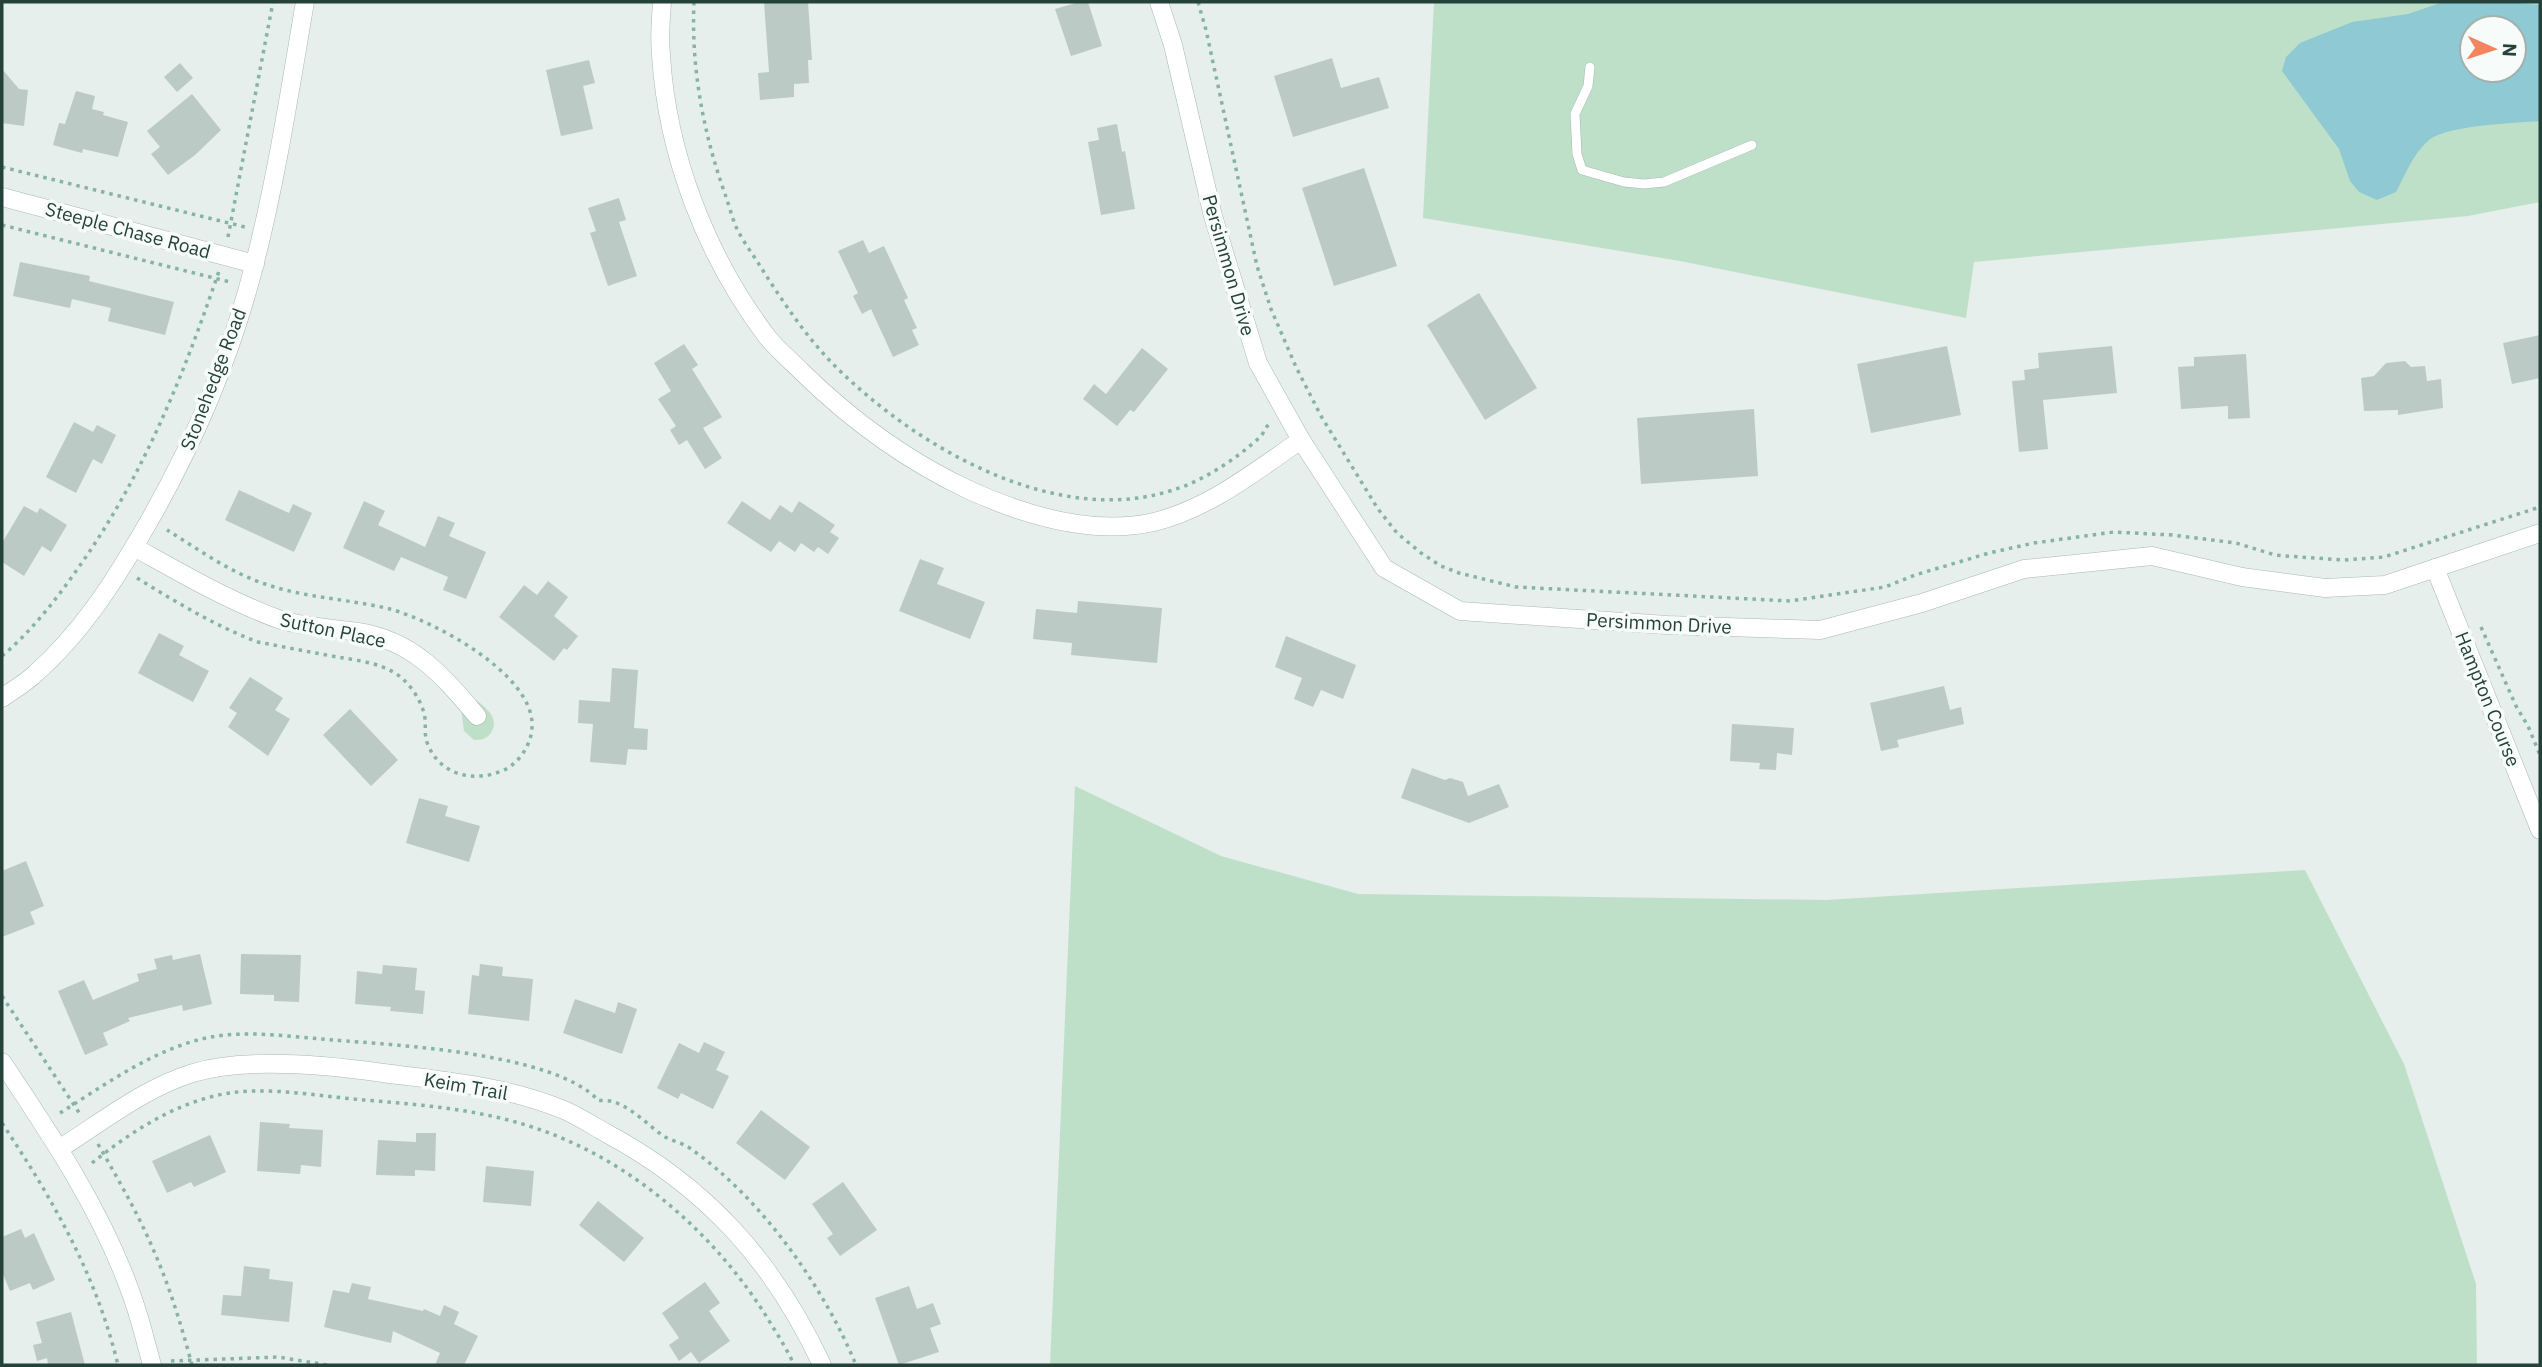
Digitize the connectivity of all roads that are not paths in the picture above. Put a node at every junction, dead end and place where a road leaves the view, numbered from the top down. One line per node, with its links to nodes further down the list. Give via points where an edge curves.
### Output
1 (305, 2): 7 (street, Stonehedge Road)
2 (662, 2): 8 (street, via 661,54 673,134 692,200 728,276 769,339 828,398 879,440 929,471 981,495 1035,516 1093,527 1153,522 1215,499)
3 (1159, 2): 8 (street, Persimmon Drive, via 1213,216 1254,351)
4 (1590, 67): 5 (lane, via 1588,86 1575,114 1582,170 1624,182 1664,182)
5 (1752, 145)
6 (2, 197): 7 (street, Steeple Chase Road)
7 (255, 264): 10 (street, Stonehedge Road, via 200,421)
8 (1301, 440): 11 (street, Persimmon Drive, via 1384,568 1460,611 1820,630 2024,569 2126,558 2152,556 2242,577 2325,587 2385,586)
9 (2540, 533): 11 (street, Persimmon Drive)
10 (134, 547): 12 (street, Stonehedge Road, via 87,620 36,674); 13 (street, Sutton Place, via 203,585 282,620 363,633 407,647 436,669)
11 (2435, 568): 14 (street, Hampton Course)
12 (2, 698)
13 (477, 716)
14 (2540, 830)
15 (2, 1062): 16 (street)
16 (59, 1149): 17 (street, via 98,1217 129,1288); 18 (street, Keim Trail, via 149,1091 191,1073 229,1065 339,1067 490,1087 564,1110 629,1145 699,1195 754,1252 802,1323)
17 (152, 1365)
18 (822, 1365)

